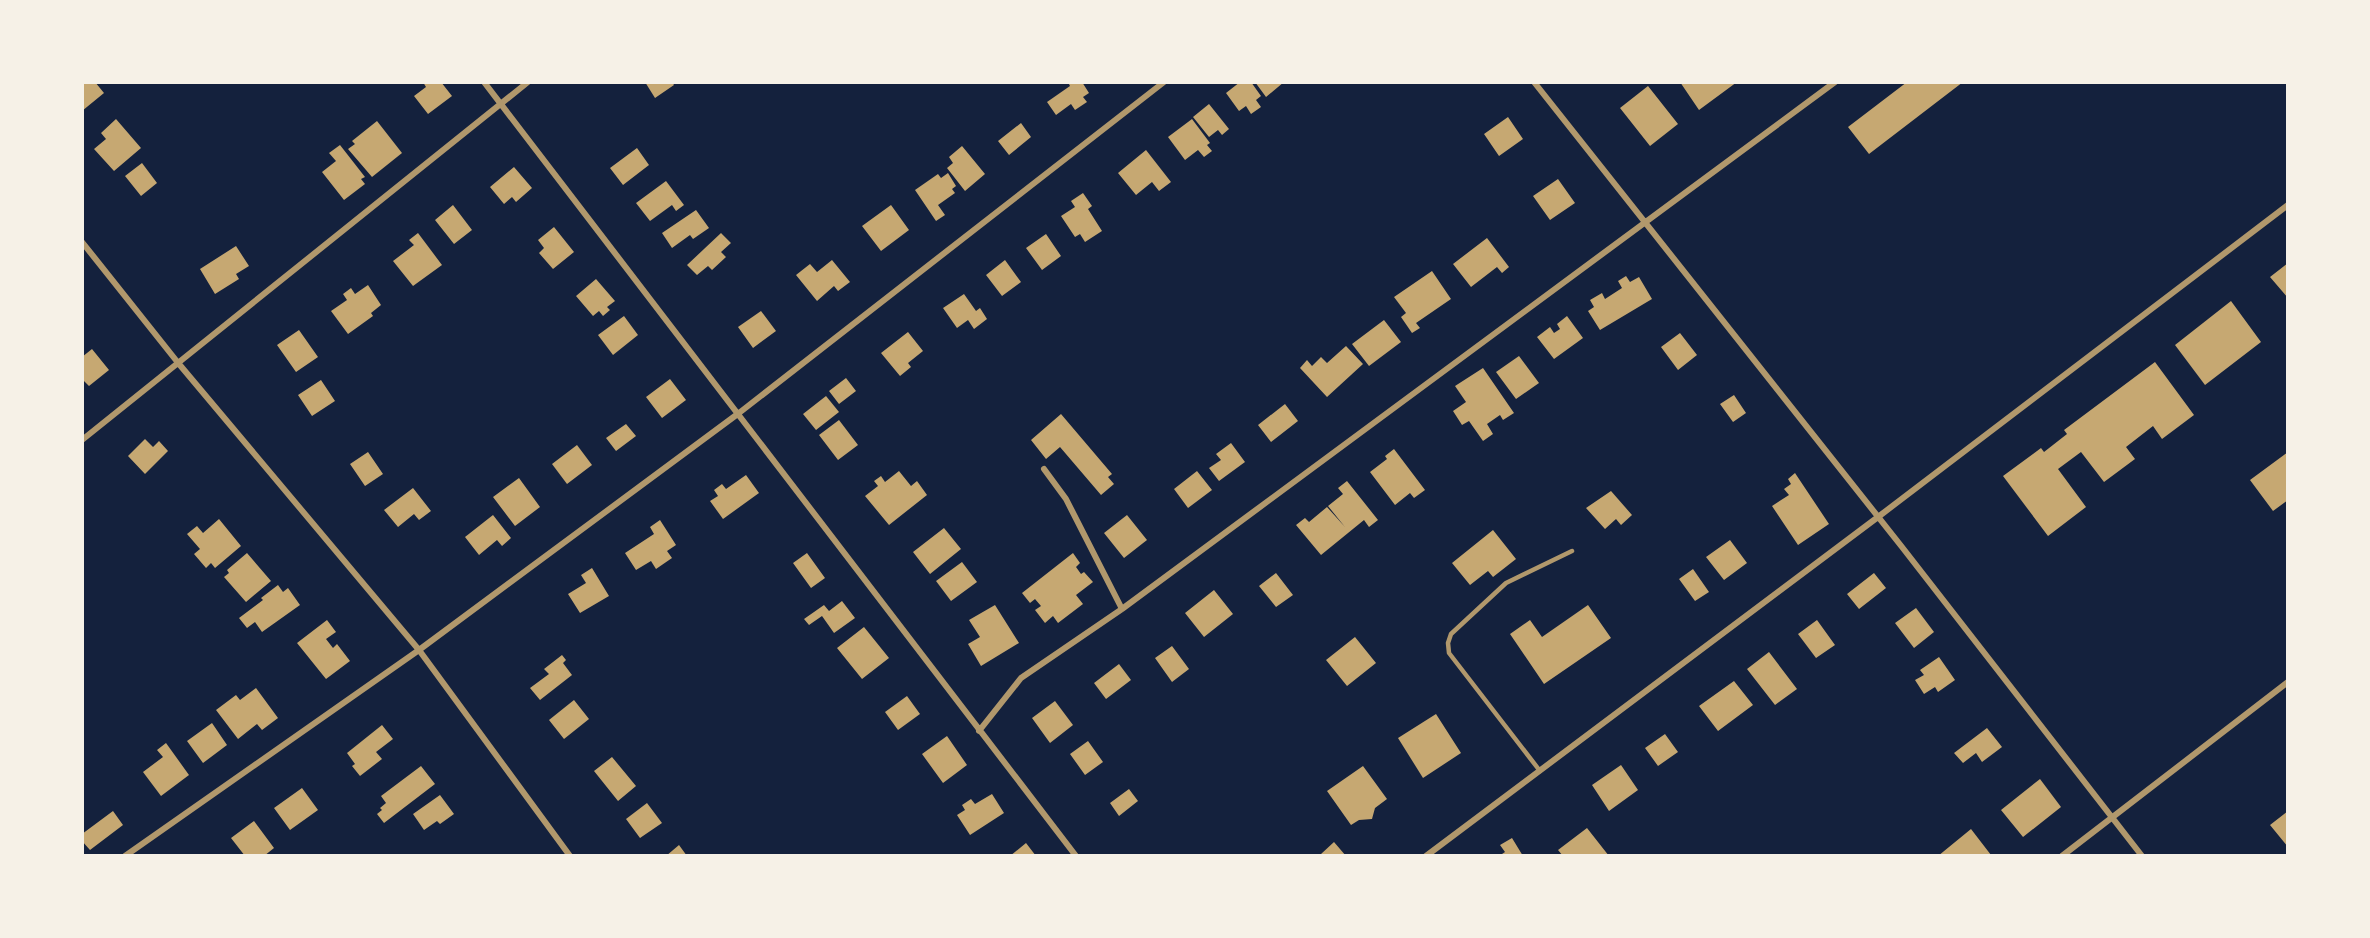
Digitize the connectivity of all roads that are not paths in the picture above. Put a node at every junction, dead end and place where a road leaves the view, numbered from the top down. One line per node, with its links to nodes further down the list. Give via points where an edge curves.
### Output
1 (484, 82): 6 (street)
2 (528, 82): 6 (street)
3 (1164, 82): 11 (street)
4 (1534, 82): 8 (street)
5 (1835, 82): 8 (street)
6 (500, 104): 10 (street); 11 (street)
7 (2288, 205): 14 (street)
8 (1644, 222): 14 (street); 16 (street)
9 (82, 242): 10 (street)
10 (179, 364): 12 (street); 17 (street)
11 (739, 413): 17 (street); 19 (street)
12 (82, 440)
13 (1044, 469): 16 (street, via 1066,499)
14 (1878, 517): 20 (street); 21 (street)
15 (1572, 551): 20 (lane, via 1506,584 1451,634 1448,643 1449,653)
16 (1122, 609): 19 (street, via 1021,678)
17 (419, 650): 22 (street); 23 (street)
18 (2288, 682): 21 (street)
19 (979, 731): 24 (street)
20 (1540, 771): 25 (street)
21 (2113, 816): 26 (street); 27 (street)
22 (125, 855)
23 (570, 855)
24 (1076, 855)
25 (1426, 855)
26 (2062, 855)
27 (2142, 855)

